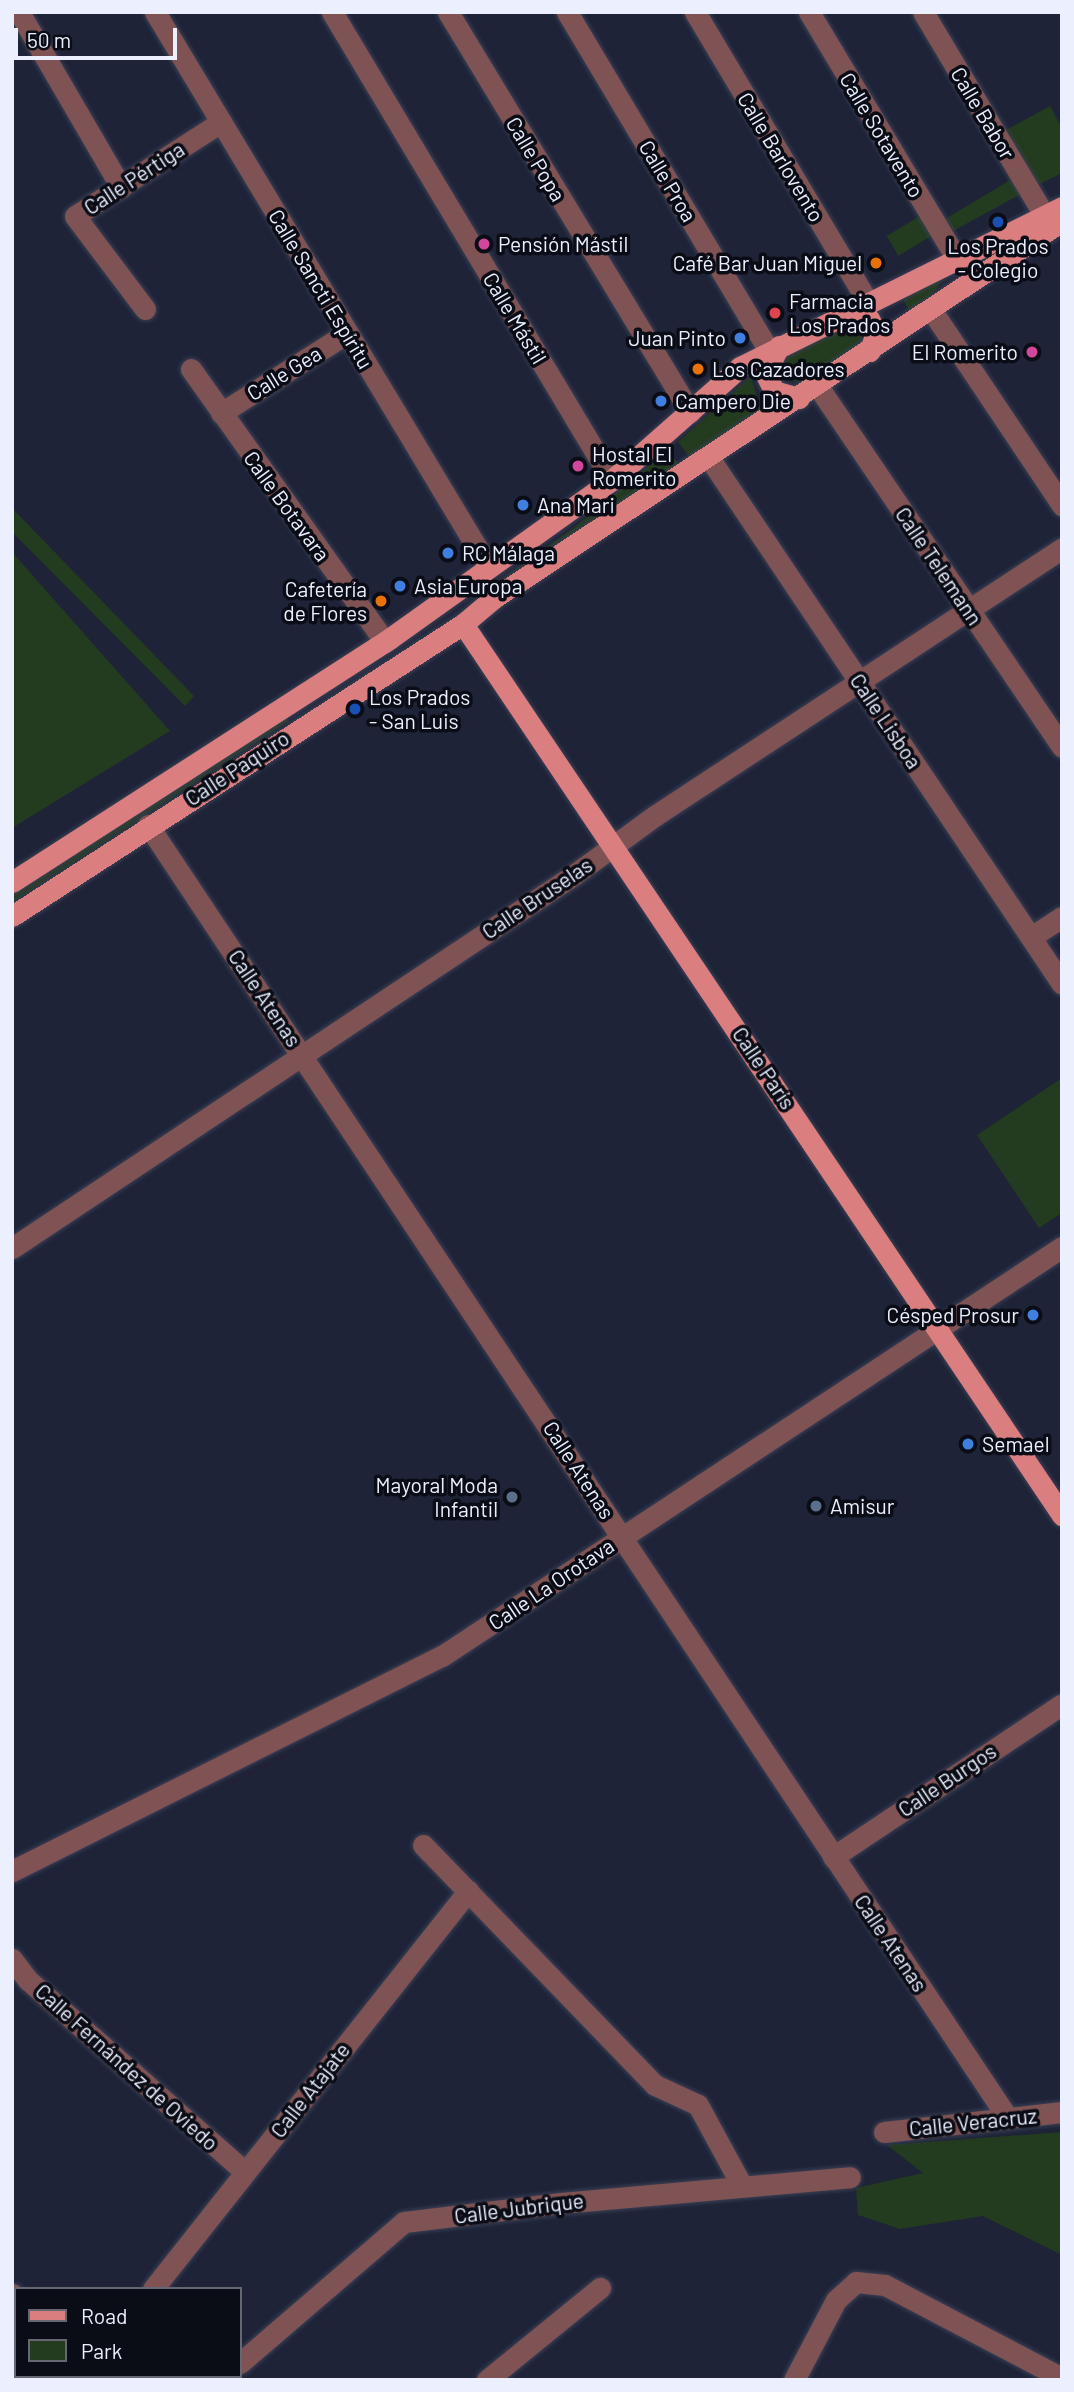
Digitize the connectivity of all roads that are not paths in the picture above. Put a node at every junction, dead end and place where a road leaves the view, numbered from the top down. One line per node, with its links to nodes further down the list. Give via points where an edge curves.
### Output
1 (19, 12): 10 (street)
2 (155, 12): 9 (street, Calle Sancti Espíritu)
3 (332, 12): 26 (street, Calle Mástil)
4 (448, 12): 23 (street, Calle Popa)
5 (567, 12): 18 (street, Calle Proa)
6 (695, 12): 13 (street, Calle Barlovento)
7 (808, 12): 12 (street, Calle Sotavento)
8 (923, 12): 11 (street, Calle Babor)
9 (221, 122): 10 (street, Calle Pértiga); 17 (street, Calle Sancti Espíritu)
10 (121, 187): 14 (street, Calle Pértiga, via 75,216)
11 (1056, 214): 12 (main road, Calle Paquiro); 15 (main road, Calle Paquiro)
12 (956, 258): 13 (main road, Calle Paquiro)
13 (867, 301): 16 (main road, Calle Paquiro)
14 (145, 309)
15 (932, 311): 19 (main road, Calle Paquiro); 27 (street)
16 (845, 312): 18 (main road, Calle Paquiro); 19 (main road, via 869,318 876,332)
17 (347, 333): 24 (street, Calle Gea); 29 (street, Calle Sancti Espíritu)
18 (774, 348): 22 (main road, via 765,373 774,391); 23 (main road, Calle Paquiro, via 740,367)
19 (870, 351): 21 (main road, Calle Paquiro)
20 (191, 369): 24 (street, Calle Botavara)
21 (817, 385): 22 (main road, Calle Paquiro); 30 (street, Calle Telemann)
22 (799, 398): 25 (main road, Calle Paquiro)
23 (690, 412): 26 (main road, Calle Paquiro)
24 (221, 413): 33 (street, Calle Botavara)
25 (710, 459): 32 (main road, Calle Paquiro, via 494,598); 34 (street, Calle Lisboa)
26 (612, 480): 29 (main road, Calle Paquiro)
27 (1062, 505)
28 (1062, 548): 30 (street, Calle Bruselas)
29 (485, 569): 31 (main road, Calle Paquiro); 32 (main road)
30 (969, 610): 34 (street, Calle Bruselas); 35 (street, Calle Telemann)
31 (414, 620): 32 (main road); 33 (main road, Calle Paquiro)
32 (463, 624): 36 (main road, Calle Paquiro); 37 (main road, Calle París)
33 (385, 642): 38 (main road, Calle Paquiro)
34 (859, 681): 37 (street, Calle Bruselas); 41 (street, Calle Lisboa)
35 (1062, 747)
36 (148, 825): 39 (main road, Calle Paquiro); 43 (street, Calle Atenas)
37 (615, 844): 43 (street, Calle Bruselas); 46 (main road, Calle París)
38 (12, 882)
39 (12, 916)
40 (1062, 917): 41 (street)
41 (1031, 937): 42 (street, Calle Lisboa)
42 (1062, 984)
43 (303, 1055): 45 (street, Calle Bruselas); 48 (street, Calle Atenas)
44 (1062, 1247): 46 (street, Calle La Orotava)
45 (12, 1248)
46 (938, 1328): 47 (main road, Calle París); 48 (street, Calle La Orotava)
47 (1062, 1515)
48 (622, 1537): 51 (street, Calle Atenas); 52 (street, Calle La Orotava, via 442,1656)
49 (1062, 1704): 51 (street, Calle Burgos)
50 (423, 1845): 53 (street)
51 (833, 1857): 56 (street, Calle Atenas)
52 (12, 1871)
53 (468, 1891): 58 (street, Calle Atajate); 60 (street, via 655,2085 698,2105)
54 (12, 1959): 58 (street, Calle Fernández de Oviedo, via 28,1980)
55 (1062, 2112): 56 (street, Calle Veracruz)
56 (1007, 2117): 57 (street, Calle Veracruz)
57 (884, 2132)
58 (245, 2172): 61 (street, Calle Atajate)
59 (850, 2177): 60 (street, Calle Jubrique)
60 (742, 2186): 63 (street, Calle Jubrique, via 404,2222)
61 (155, 2287)
62 (600, 2288): 65 (street)
63 (242, 2361)
64 (1062, 2378): 66 (street, via 886,2285 856,2282 836,2300)
65 (487, 2380)
66 (794, 2380)

